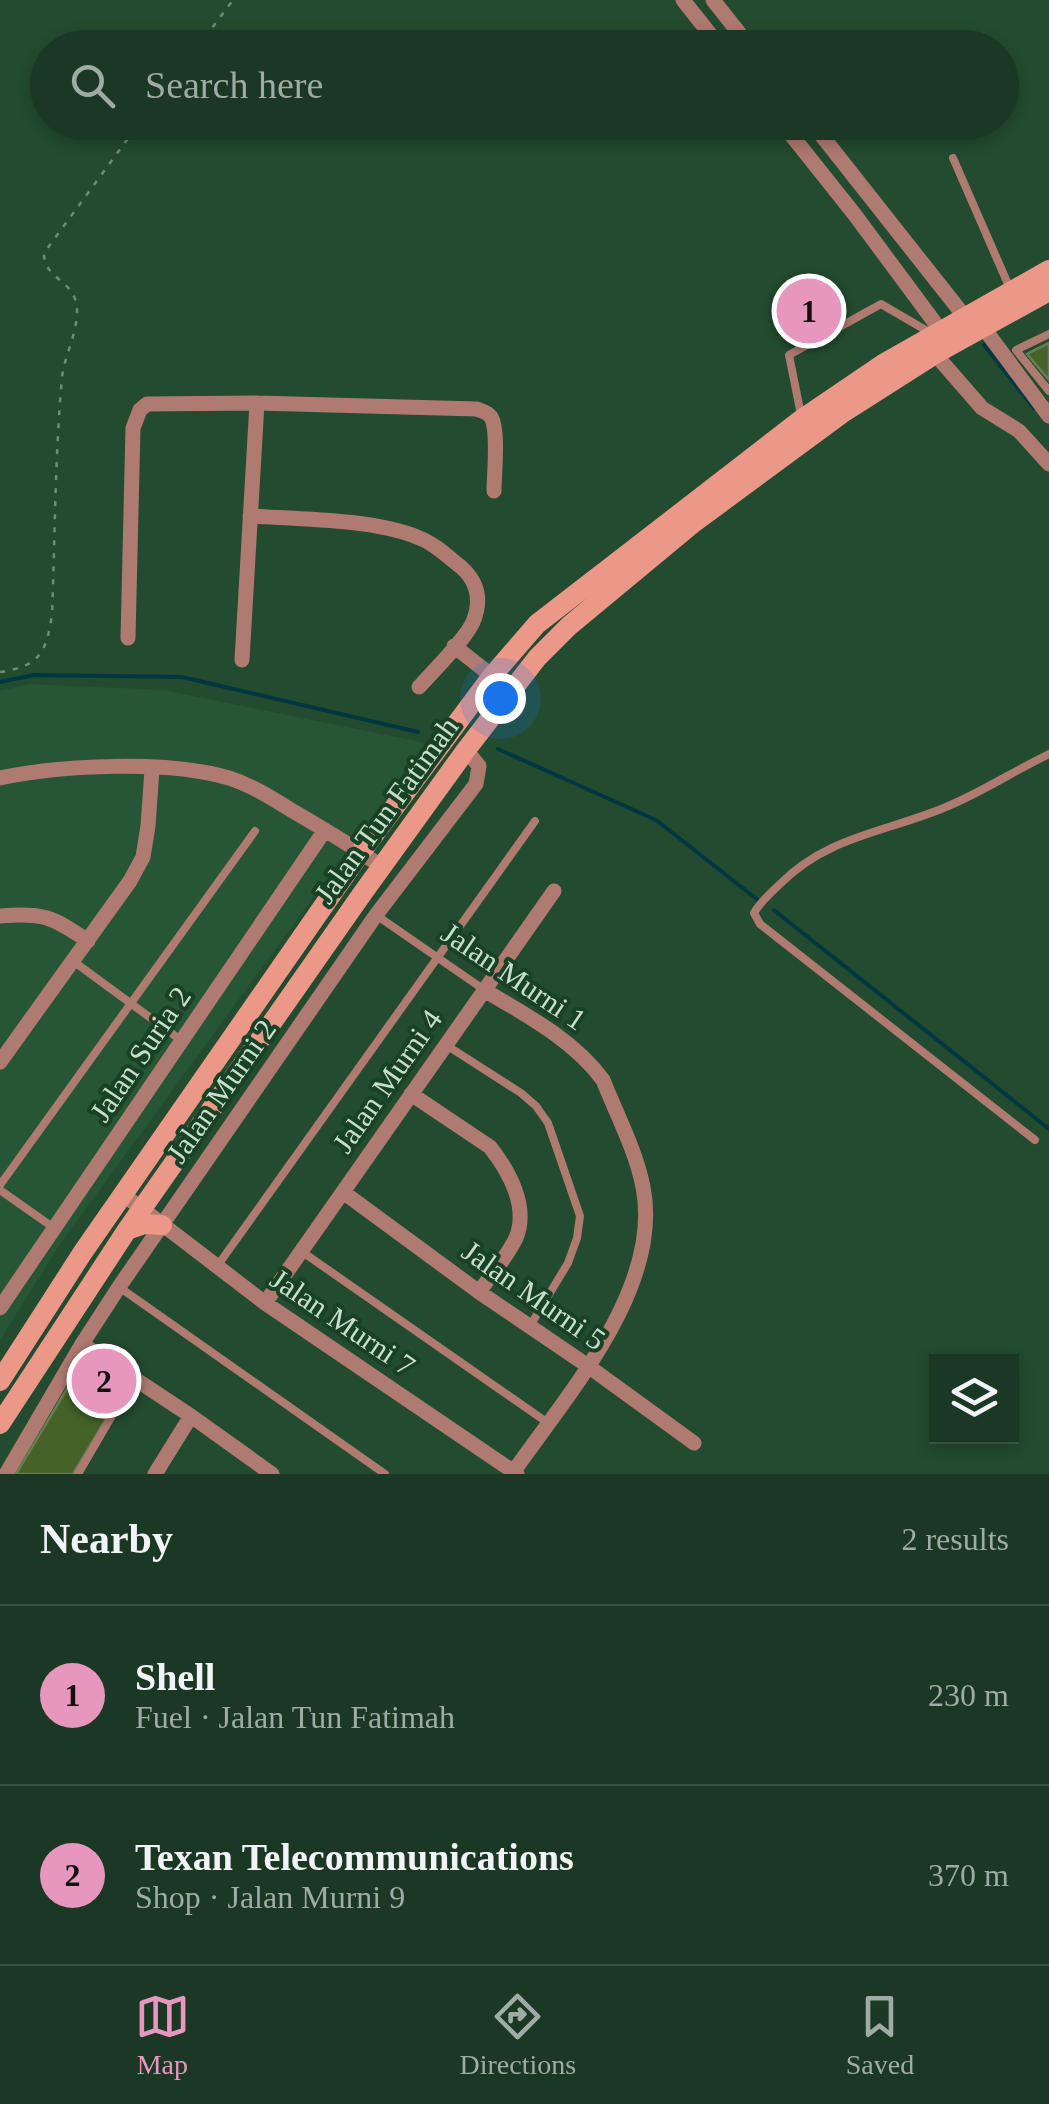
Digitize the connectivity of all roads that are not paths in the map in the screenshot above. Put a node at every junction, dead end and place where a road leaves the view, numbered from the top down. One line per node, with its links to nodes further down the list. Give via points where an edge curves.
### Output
1 (683, 0): 3 (street)
2 (714, 0): 4 (street)
3 (707, 30)
4 (737, 30)
5 (796, 140): 13 (street)
6 (825, 140): 11 (street)
7 (953, 158): 9 (lane)
8 (1049, 270): 9 (main road, Jalan Tun Fatimah)
9 (1011, 291): 11 (main road, Jalan Tun Fatimah)
10 (1049, 291): 11 (main road, Jalan Tun Fatimah)
11 (974, 322): 13 (main road, Jalan Tun Fatimah); 16 (street)
12 (1049, 334): 14 (lane, via 1016,350)
13 (937, 340): 17 (main road, Jalan Tun Fatimah, via 883,364); 17 (lane, via 880,304 789,356); 18 (street, via 968,394 1019,431); 26 (main road, Jalan Tun Fatimah, via 692,524 570,626)
14 (1049, 391)
15 (257, 402): 19 (street, via 486,412 494,429); 20 (street); 21 (street, via 158,402 140,410 133,428)
16 (1049, 416)
17 (802, 419): 24 (main road, Jalan Tun Fatimah, via 555,609)
18 (1049, 464)
19 (494, 490)
20 (250, 516): 22 (street, via 379,526 422,538 472,577 478,592 472,626); 23 (street)
21 (128, 638)
22 (454, 646): 24 (street); 25 (street)
23 (242, 660)
24 (492, 676): 33 (main road, Jalan Tun Fatimah)
25 (420, 686)
26 (466, 750): 34 (main road, Jalan Tun Fatimah); 36 (street, Jalan Murni 2, via 479,766 476,784)
27 (1049, 754): 47 (lane, via 931,814 823,851 798,866 754,912 760,924)
28 (152, 769): 29 (street, via 82,767); 31 (street, via 233,779); 38 (street, via 143,857)
29 (0, 778)
30 (535, 821): 39 (lane)
31 (325, 830): 33 (street); 43 (street, Jalan Suria 2)
32 (255, 831): 42 (lane)
33 (361, 852): 34 (street); 50 (main road, Jalan Tun Fatimah)
34 (382, 868): 51 (main road, Jalan Tun Fatimah)
35 (554, 891): 41 (street, Jalan Murni 4)
36 (376, 915): 39 (lane, Jalan Murni 1); 52 (street, Jalan Murni 2)
37 (0, 916): 38 (street, via 32,913)
38 (88, 941): 40 (street)
39 (438, 959): 41 (lane, Jalan Murni 1); 56 (lane)
40 (73, 961): 42 (lane); 45 (street)
41 (484, 990): 44 (street, Jalan Murni 4); 63 (street, Jalan Murni 1, via 595,1068 643,1186 635,1278)
42 (130, 1004): 43 (lane); 48 (lane)
43 (182, 1041): 53 (street, Jalan Suria 2)
44 (446, 1045): 46 (street, Jalan Murni 4); 61 (lane, via 536,1106 580,1216 568,1263)
45 (0, 1062)
46 (412, 1094): 49 (street, Jalan Murni 4); 58 (street, via 490,1147 516,1192 516,1237)
47 (1035, 1140)
48 (0, 1188): 53 (lane)
49 (343, 1192): 55 (street, Jalan Murni 4); 58 (street, Jalan Murni 5)
50 (124, 1195): 51 (street, Jalan Murni 7); 65 (main road, Jalan Tun Fatimah)
51 (142, 1208): 52 (street, Jalan Murni 7); 54 (main road, Jalan Tun Fatimah)
52 (162, 1225): 54 (main road); 56 (street, Jalan Murni 7); 57 (street, Jalan Murni 2)
53 (54, 1228): 60 (street, Jalan Suria 2)
54 (127, 1230): 68 (main road, Jalan Tun Fatimah)
55 (301, 1252): 59 (street, Jalan Murni 4); 67 (lane)
56 (217, 1267): 59 (street, Jalan Murni 7)
57 (119, 1287): 62 (street, Jalan Murni 2); 75 (lane)
58 (479, 1292): 61 (street, Jalan Murni 5)
59 (265, 1303): 70 (street, Jalan Murni 7)
60 (0, 1308)
61 (529, 1326): 63 (street, Jalan Murni 5)
62 (82, 1344): 64 (street); 71 (street, Jalan Murni 2)
63 (588, 1366): 67 (street, Jalan Murni 1); 69 (street, Jalan Murni 5)
64 (134, 1378): 66 (street); 72 (lane)
65 (0, 1382)
66 (191, 1416): 73 (street); 74 (street)
67 (548, 1423): 70 (street, Jalan Murni 1)
68 (0, 1424)
69 (694, 1443)
70 (515, 1473)
71 (6, 1474)
72 (78, 1474)
73 (155, 1474)
74 (272, 1474)
75 (385, 1474)

